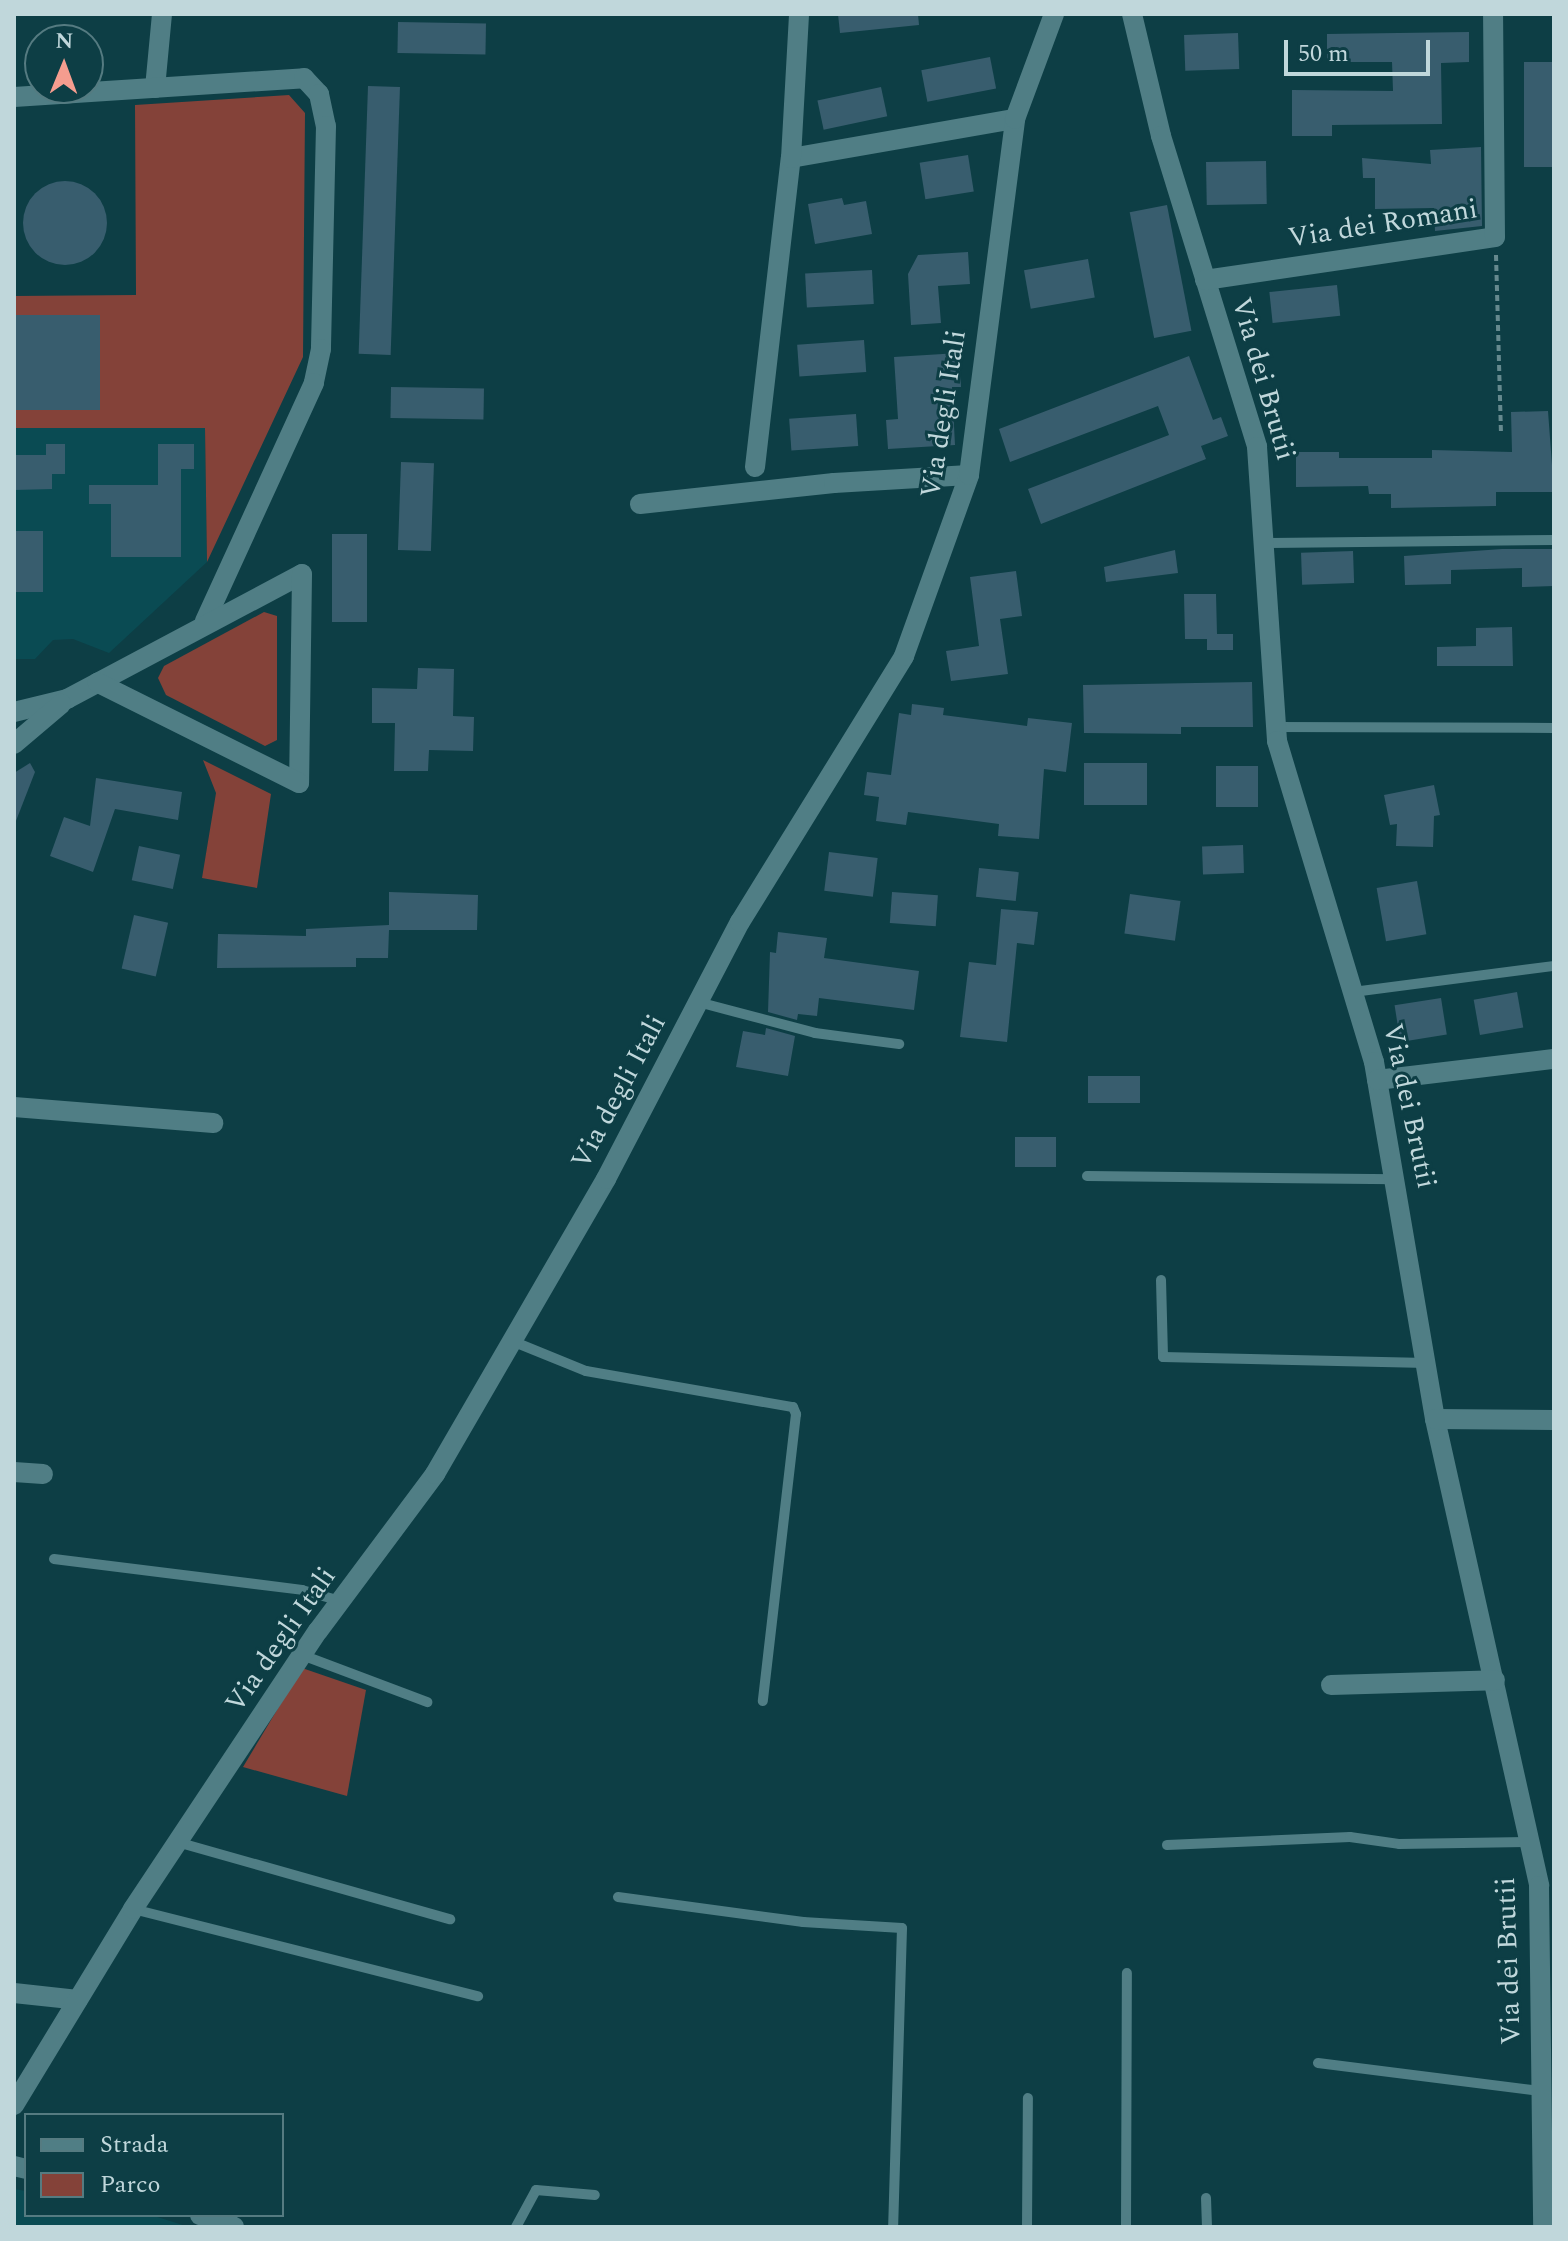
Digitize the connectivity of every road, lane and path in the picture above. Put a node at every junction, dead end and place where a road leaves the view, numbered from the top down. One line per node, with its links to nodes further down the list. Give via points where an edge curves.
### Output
1 (162, 14): 6 (street)
2 (799, 14): 9 (street)
3 (1054, 14): 8 (street, Via degli Itali)
4 (1132, 14): 11 (street, Via dei Brutii, via 1161,136)
5 (1493, 14): 10 (street, Via dei Romani)
6 (155, 88): 7 (street); 18 (street, via 304,78 319,94 326,126 321,349 314,383)
7 (14, 97)
8 (1015, 119): 9 (street); 14 (street, Via degli Itali)
9 (791, 158): 13 (street)
10 (1495, 237): 11 (street, Via dei Romani); 12 (path)
11 (1205, 280): 17 (street, Via dei Brutii, via 1257,447)
12 (1501, 432)
13 (755, 467)
14 (969, 475): 15 (street); 27 (street, Via degli Itali, via 904,656 740,922)
15 (640, 504)
16 (1554, 540): 17 (lane)
17 (1265, 543): 22 (street, Via dei Brutii)
18 (205, 621): 19 (street); 19 (street, via 302,574 299,783)
19 (98, 683): 20 (street)
20 (67, 699): 21 (street); 24 (street)
21 (14, 712)
22 (1275, 727): 23 (lane); 26 (street, Via dei Brutii)
23 (1554, 728)
24 (14, 744)
25 (1554, 966): 26 (lane)
26 (1353, 992): 30 (street, Via dei Brutii)
27 (698, 1002): 28 (lane, via 815,1033); 36 (street, Via degli Itali, via 606,1179)
28 (899, 1044)
29 (1554, 1059): 30 (street)
30 (1377, 1080): 34 (street, Via dei Brutii)
31 (14, 1107): 32 (street)
32 (213, 1123)
33 (1087, 1176): 34 (lane)
34 (1397, 1179): 37 (street, Via dei Brutii)
35 (1161, 1280): 37 (lane, via 1163,1357)
36 (512, 1341): 43 (street, Via degli Itali, via 435,1474); 47 (lane, via 586,1371 793,1407)
37 (1427, 1363): 38 (street, Via dei Brutii)
38 (1435, 1419): 39 (street); 45 (street, Via dei Brutii)
39 (1554, 1420)
40 (14, 1472): 41 (street)
41 (43, 1474)
42 (54, 1559): 43 (lane, via 302,1590)
43 (340, 1601): 44 (street, Via degli Itali)
44 (302, 1655): 48 (lane); 49 (street, Via degli Itali)
45 (1495, 1680): 46 (street); 50 (street, Via dei Brutii)
46 (1331, 1685)
47 (763, 1701)
48 (427, 1702)
49 (177, 1842): 54 (street, Via degli Itali); 55 (lane)
50 (1529, 1842): 51 (lane, via 1399,1844 1350,1837); 52 (street, Via dei Brutii)
51 (1167, 1845)
52 (1546, 1886): 61 (street, Via dei Brutii)
53 (618, 1897): 69 (lane, via 803,1922 902,1928)
54 (133, 1909): 58 (lane); 59 (street, Via degli Itali)
55 (450, 1919)
56 (1127, 1973): 71 (lane)
57 (14, 1993): 59 (street)
58 (478, 1996)
59 (78, 2000): 63 (street, Via degli Itali)
60 (1318, 2063): 61 (lane)
61 (1540, 2091): 73 (street, Via dei Brutii)
62 (1028, 2098): 70 (lane)
63 (14, 2105)
64 (595, 2195): 68 (lane, via 536,2190)
65 (1206, 2198): 72 (lane)
66 (205, 2217): 67 (street)
67 (230, 2226)
68 (516, 2227)
69 (893, 2227)
70 (1027, 2227)
71 (1126, 2227)
72 (1207, 2227)
73 (1543, 2227)

